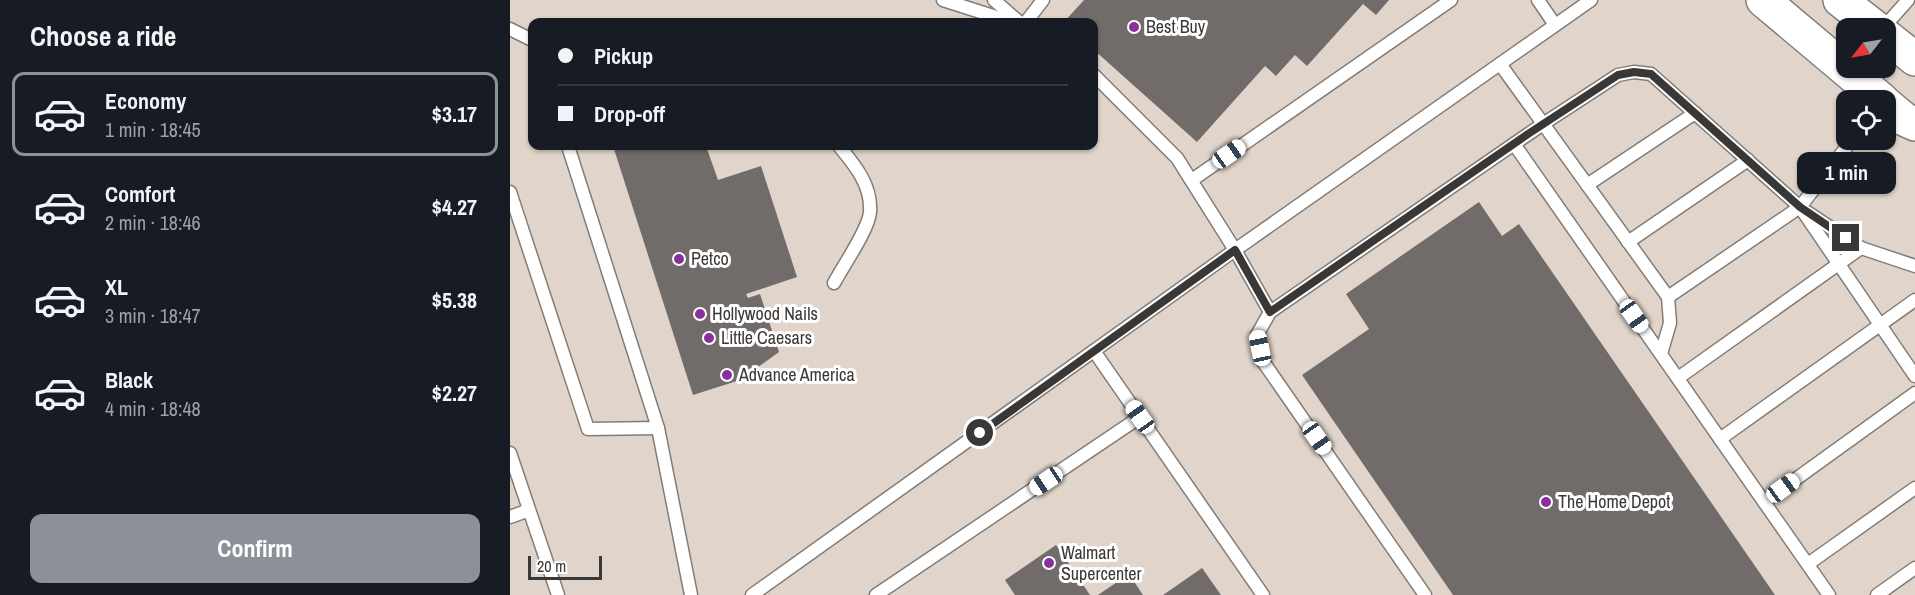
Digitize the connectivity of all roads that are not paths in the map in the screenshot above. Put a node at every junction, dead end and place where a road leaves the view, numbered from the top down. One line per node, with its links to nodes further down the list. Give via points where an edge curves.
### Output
1 (943, 0): 10 (lane)
2 (994, 0): 11 (lane)
3 (1043, 0): 12 (lane)
4 (1451, 0): 32 (lane)
5 (1538, 0): 15 (lane)
6 (1591, 0): 15 (lane)
7 (1763, 0): 22 (street)
8 (1840, 0): 13 (street)
9 (1908, 0): 14 (lane)
10 (999, 18)
11 (1014, 18)
12 (1029, 18)
13 (1863, 18)
14 (1892, 18)
15 (1555, 25): 20 (lane)
16 (510, 29): 17 (lane)
17 (528, 38)
18 (1896, 44): 19 (street)
19 (1915, 59)
20 (1500, 64): 25 (lane); 38 (lane)
21 (1098, 79): 32 (lane, via 1177,158)
22 (1870, 90)
23 (1896, 112): 26 (street)
24 (1695, 113): 25 (lane, via 1651,74 1634,72 1618,75); 31 (lane); 33 (lane)
25 (1543, 124): 27 (lane); 33 (lane)
26 (1915, 124)
27 (1514, 144): 44 (lane); 47 (lane)
28 (569, 150): 52 (lane)
29 (842, 150): 41 (lane, via 858,169 868,191 870,213)
30 (1844, 150): 35 (lane)
31 (1748, 160): 35 (lane); 36 (lane)
32 (1192, 180): 38 (lane)
33 (1587, 185): 36 (lane)
34 (510, 192): 52 (lane, via 588,429)
35 (1800, 207): 37 (lane); 39 (lane); 42 (lane)
36 (1628, 242): 42 (lane)
37 (1861, 248): 39 (lane); 40 (lane)
38 (1235, 250): 44 (lane); 46 (lane)
39 (1839, 264): 45 (lane); 49 (lane)
40 (1915, 266)
41 (834, 282)
42 (1668, 297): 47 (lane, via 1670,323)
43 (1915, 300): 45 (lane)
44 (1270, 312): 66 (lane, via 1257,335 1262,360)
45 (1880, 325): 48 (lane); 53 (lane)
46 (1095, 351): 51 (lane); 63 (lane)
47 (1661, 354): 49 (lane)
48 (1915, 376)
49 (1678, 378): 53 (lane)
50 (1915, 393): 56 (lane)
51 (1140, 417): 64 (lane); 65 (lane)
52 (658, 428): 62 (lane)
53 (1720, 439): 56 (lane)
54 (510, 453): 57 (lane)
55 (1915, 488): 59 (lane)
56 (1764, 502): 59 (lane)
57 (529, 510): 58 (lane); 61 (lane)
58 (510, 517)
59 (1808, 564): 67 (lane)
60 (1915, 568): 68 (lane)
61 (558, 595)
62 (691, 595)
63 (752, 595)
64 (876, 595)
65 (1263, 595)
66 (1425, 595)
67 (1829, 595)
68 (1877, 595)

